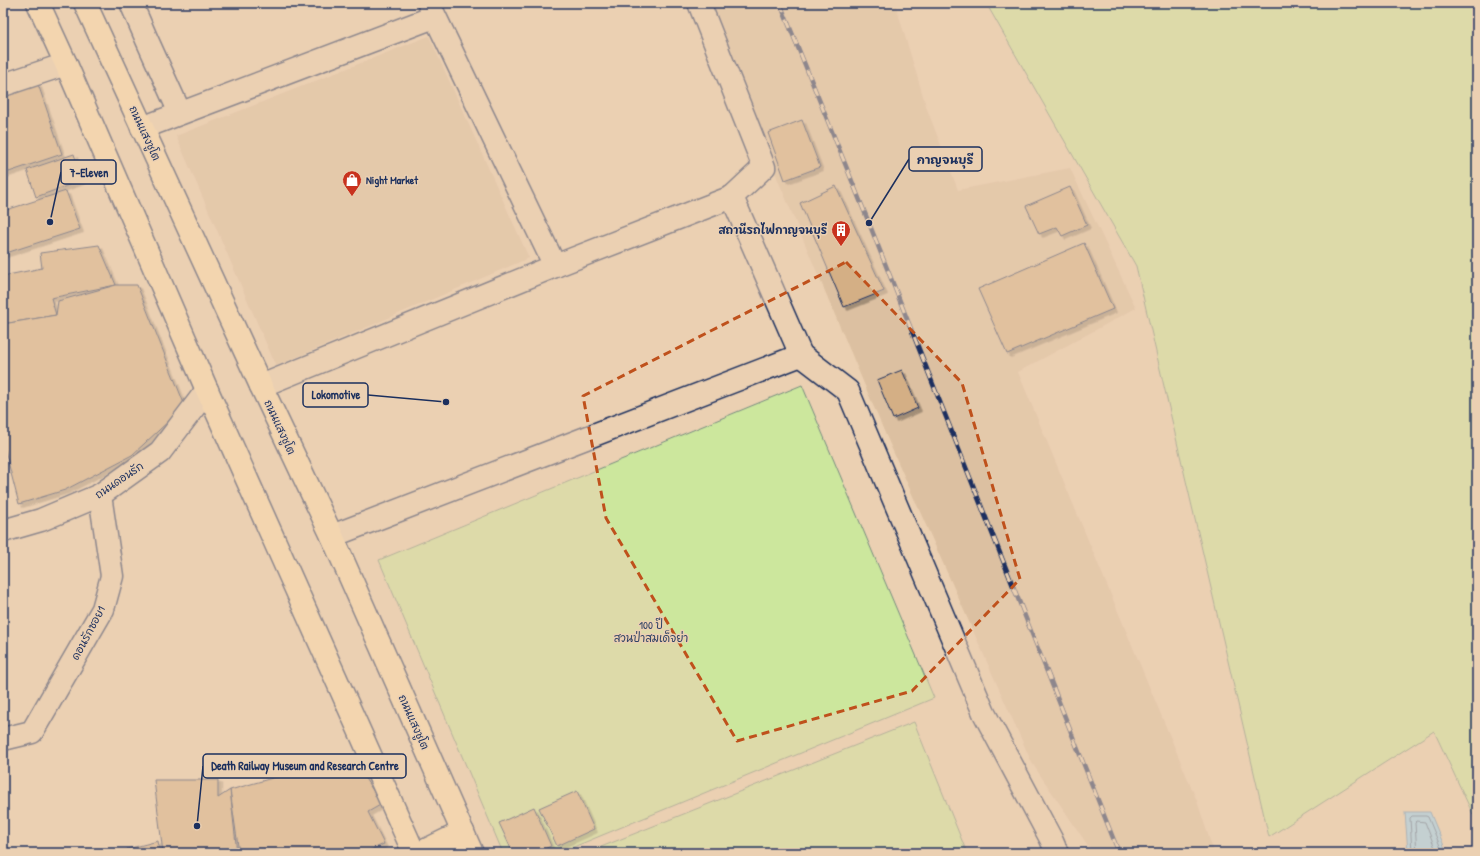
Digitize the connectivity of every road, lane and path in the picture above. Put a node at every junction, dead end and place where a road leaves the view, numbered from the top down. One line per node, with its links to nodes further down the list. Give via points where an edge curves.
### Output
1 (38, 3): 6 (main road)
2 (85, 3): 9 (main road, ถนนแสงชูโต)
3 (131, 3): 8 (street)
4 (699, 3): 10 (street, via 764,167)
5 (432, 10): 8 (street); 11 (street)
6 (66, 64): 7 (street); 14 (main road)
7 (3, 85)
8 (180, 113): 9 (street)
9 (142, 128): 13 (main road, ถนนแสงชูโต)
10 (732, 197): 11 (street); 12 (street)
11 (555, 266): 13 (street)
12 (801, 355): 17 (street); 23 (street, via 848,391 984,713 1052,839)
13 (261, 386): 17 (main road, ถนนแสงชูโต)
14 (207, 390): 15 (street, ถนนดอนรัก, via 160,452); 20 (main road)
15 (100, 495): 16 (street, ถนนดอนรัก, via 41,520); 18 (street, ดอนรักซอย1, via 112,576 103,609 32,732)
16 (3, 531)
17 (332, 536): 19 (main road, ถนนแสงชูโต)
18 (3, 739)
19 (463, 832): 21 (main road); 22 (main road, ถนนแสงชูโต)
20 (414, 853)
21 (420, 853)
22 (472, 853)
23 (1057, 853)

